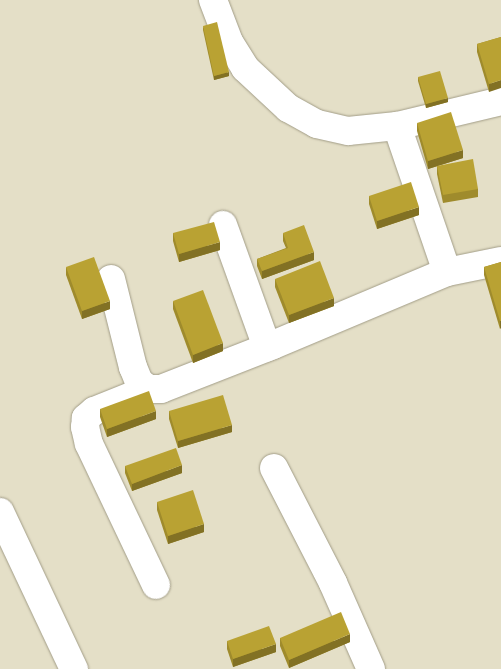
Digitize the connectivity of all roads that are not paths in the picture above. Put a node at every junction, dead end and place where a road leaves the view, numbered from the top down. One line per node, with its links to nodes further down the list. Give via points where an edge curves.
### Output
1 (213, 0): 3 (street, via 229,42 245,68 288,108 317,124 348,131)
2 (501, 101): 3 (street)
3 (397, 126): 6 (street)
4 (222, 225): 8 (street)
5 (501, 261): 6 (street)
6 (447, 272): 8 (street)
7 (110, 279): 9 (street, via 133,367 139,382)
8 (267, 347): 9 (street, via 161,388)
9 (149, 389): 12 (street, via 94,411 86,418 85,427 89,444)
10 (274, 468): 14 (street, via 333,583)
11 (0, 512): 13 (street)
12 (156, 585)
13 (74, 669)
14 (371, 669)

